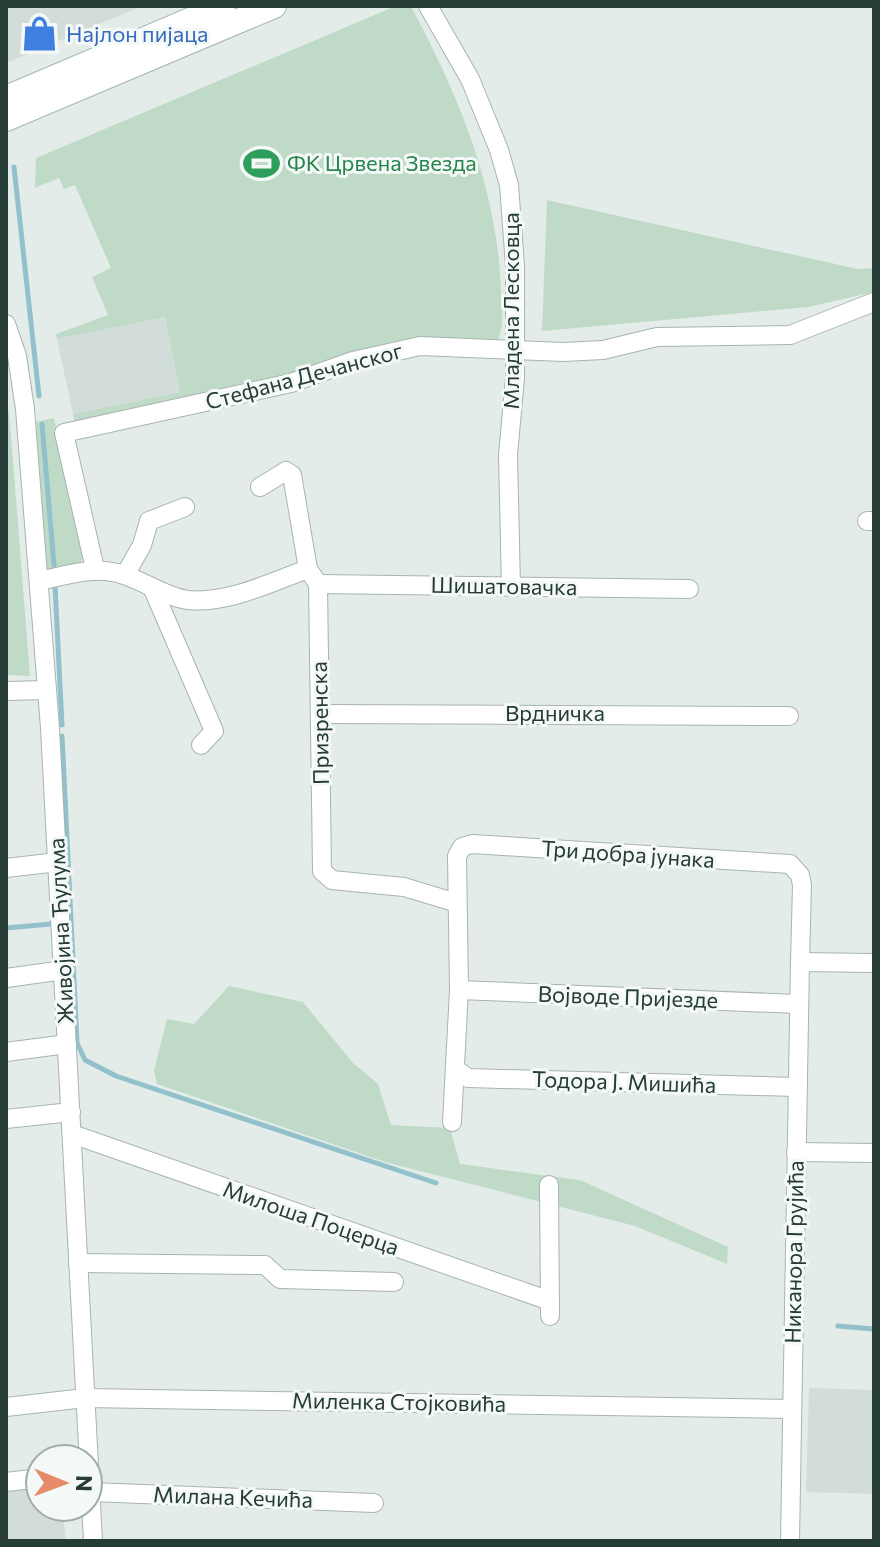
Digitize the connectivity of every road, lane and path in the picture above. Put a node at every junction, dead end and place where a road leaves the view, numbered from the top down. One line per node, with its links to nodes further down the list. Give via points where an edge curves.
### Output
1 (223, 6): 4 (main road)
2 (274, 6): 5 (main road)
3 (428, 6): 8 (street, Младена Лесковца, via 480,101 509,185)
4 (6, 98)
5 (6, 119)
6 (874, 302): 8 (street, Стефана Дечанског, via 790,335 657,337 603,350 563,352)
7 (6, 324): 9 (street, Живојина Ћулума, via 17,356)
8 (514, 348): 12 (street, Стефана Дечанског, via 408,348 291,383 64,433); 17 (street, Младена Лесковца, via 508,502)
9 (14, 390): 15 (street, Живојина Ћулума)
10 (260, 487): 14 (street, Призренска, via 286,471 292,475)
11 (185, 507): 13 (street, via 149,521)
12 (95, 569): 13 (street, Шишатовачка); 15 (street)
13 (125, 575): 16 (street, Шишатовачка)
14 (313, 577): 16 (street, Шишатовачка, via 216,599 175,597); 17 (street, Шишатовачка); 21 (street, Призренска)
15 (39, 581): 19 (street, Живојина Ћулума)
16 (152, 587): 23 (street, via 214,731)
17 (511, 587): 18 (street, Шишатовачка)
18 (689, 589)
19 (47, 690): 20 (street); 24 (street, Живојина Ћулума)
20 (6, 691)
21 (321, 714): 22 (street, Врдничка); 27 (street, Призренска, via 325,876 404,887)
22 (789, 716)
23 (201, 745)
24 (58, 862): 26 (street); 30 (street, Живојина Ћулума)
25 (783, 864): 27 (street, Три добра јунака, via 472,844 457,856); 28 (street, Никанора Грујића, via 795,869 802,885)
26 (6, 868)
27 (457, 903): 32 (street)
28 (800, 962): 29 (street); 33 (street, Никанора Грујића)
29 (874, 963)
30 (64, 970): 31 (street); 34 (street, Живојина Ћулума)
31 (6, 978)
32 (459, 990): 33 (street, Војводе Пријезде); 36 (street)
33 (797, 1004): 37 (street, Никанора Грујића)
34 (67, 1044): 35 (street); 38 (street, Живојина Ћулума)
35 (6, 1052)
36 (455, 1069): 37 (street, Тодора Ј. Мишића, via 468,1078); 40 (street)
37 (796, 1087): 42 (street, Никанора Грујића)
38 (71, 1112): 39 (street); 41 (street, Живојина Ћулума)
39 (6, 1119)
40 (452, 1122)
41 (72, 1134): 44 (street, Милоша Поцерца, via 550,1308); 45 (street, Живојина Ћулума)
42 (796, 1152): 43 (street); 49 (street, Никанора Грујића)
43 (874, 1153)
44 (549, 1185)
45 (78, 1263): 46 (street, Милоша Поцерца, via 265,1265 280,1279); 47 (street, Живојина Ћулума)
46 (394, 1282)
47 (85, 1398): 48 (street, Миленка Стојковића); 49 (street, Миленка Стојковића); 50 (street, Живојина Ћулума)
48 (6, 1407)
49 (792, 1409): 53 (street, Никанора Грујића)
50 (87, 1443)
51 (104, 1493): 52 (street, Милана Кечића)
52 (374, 1503)
53 (790, 1541)

